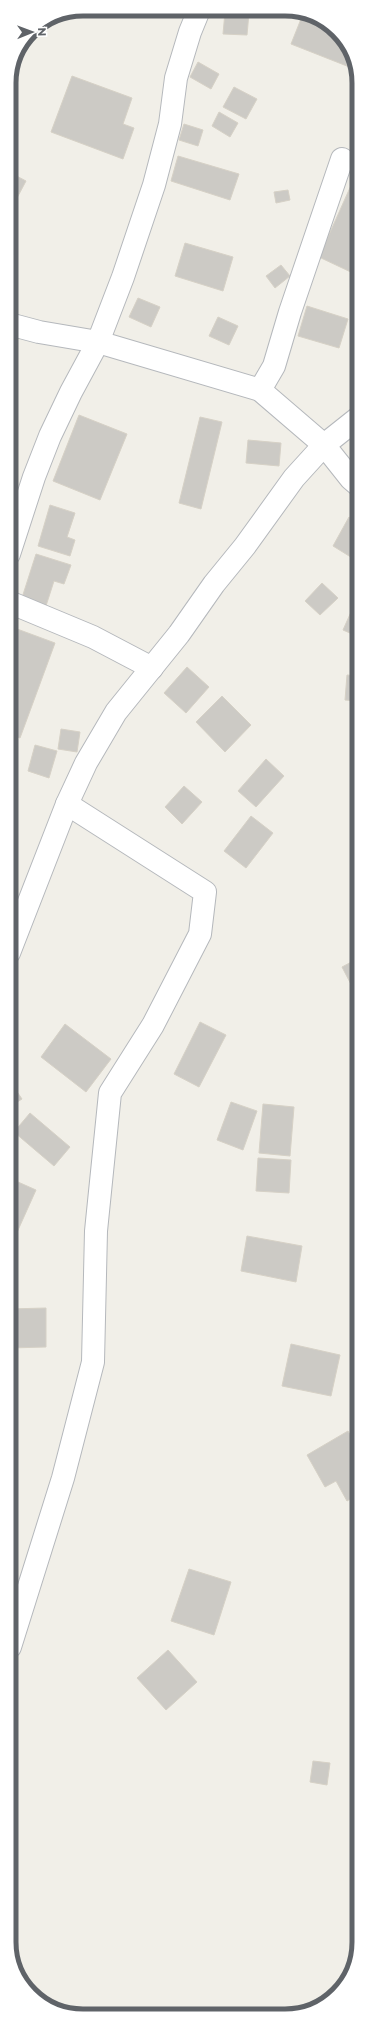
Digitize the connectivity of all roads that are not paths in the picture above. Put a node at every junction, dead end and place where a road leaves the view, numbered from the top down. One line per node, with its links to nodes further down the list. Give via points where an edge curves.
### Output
1 (197, 16): 4 (street, via 176,78 170,124 154,185)
2 (342, 159): 5 (street, via 274,366)
3 (16, 326): 4 (street)
4 (98, 342): 5 (street); 9 (street, via 50,436)
5 (260, 390): 7 (street)
6 (352, 423): 7 (street)
7 (324, 445): 8 (street); 11 (street, via 294,478)
8 (352, 480)
9 (16, 532)
10 (16, 605): 11 (street, via 93,637)
11 (152, 668): 12 (street, via 116,712 86,763)
12 (67, 804): 13 (street); 14 (street, via 205,892 200,934 153,1026 110,1093 96,1231 93,1362 63,1478)
13 (16, 935)
14 (16, 1628)

